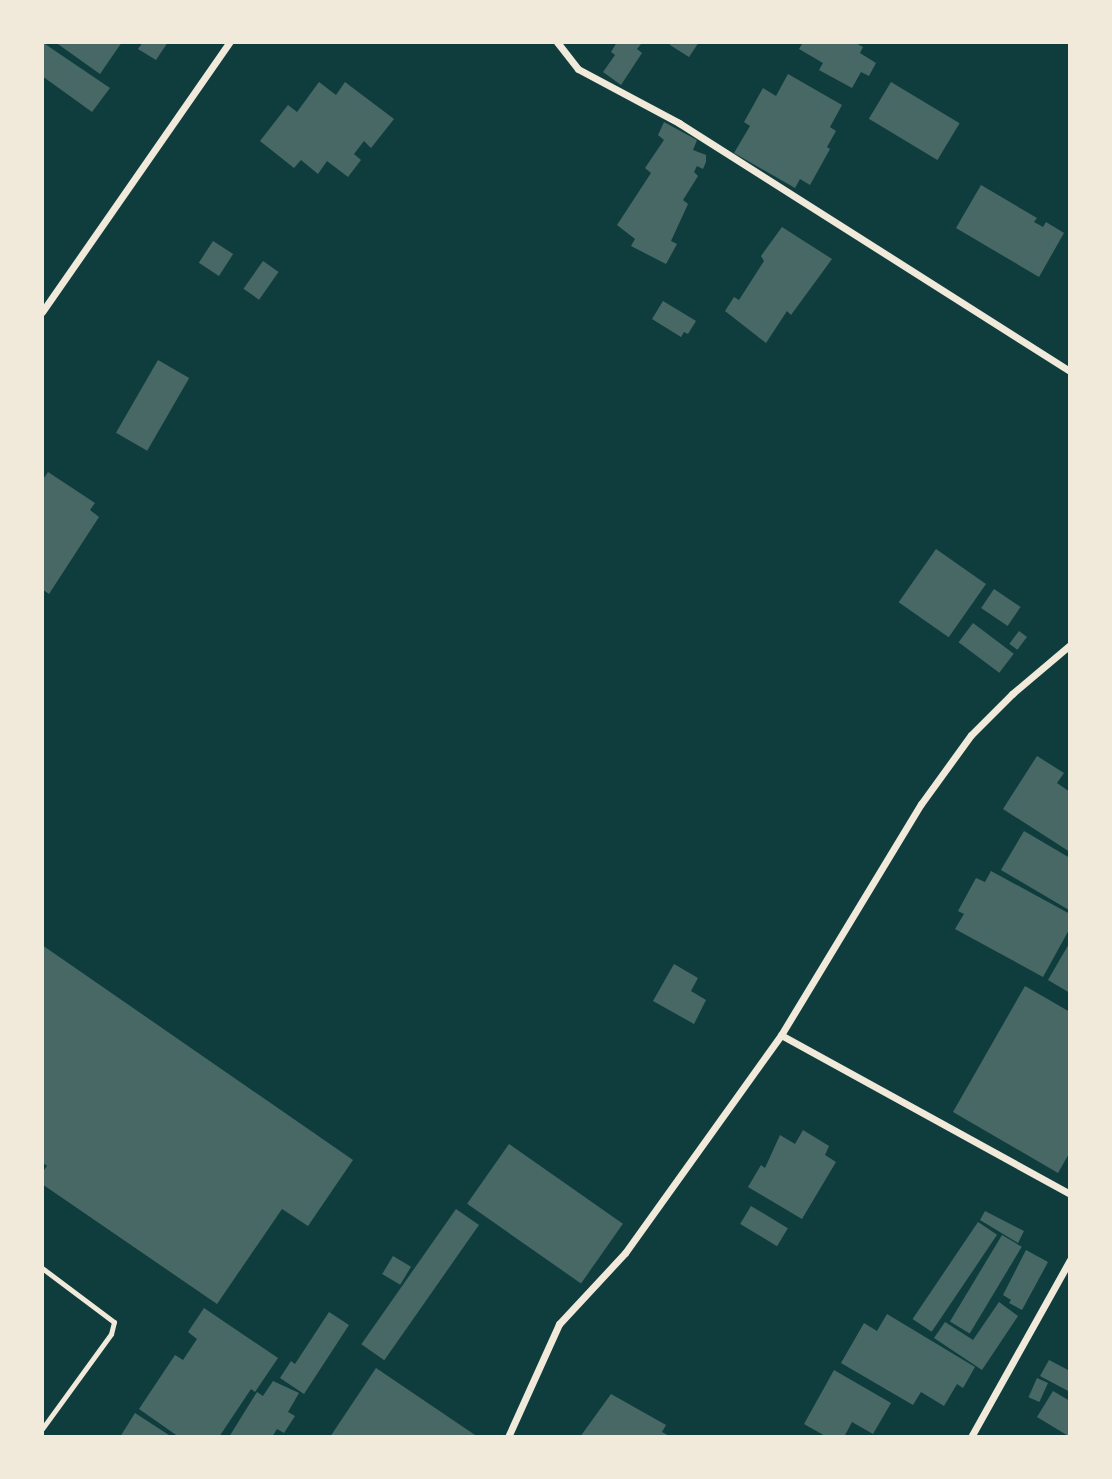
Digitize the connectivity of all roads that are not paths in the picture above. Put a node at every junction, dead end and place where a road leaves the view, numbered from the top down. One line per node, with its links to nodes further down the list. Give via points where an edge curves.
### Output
1 (230, 42): 3 (street)
2 (557, 42): 4 (street, via 578,69 679,123)
3 (42, 312)
4 (1070, 371)
5 (1070, 645): 6 (street, via 971,735 921,804)
6 (781, 1035): 7 (street); 11 (street, via 625,1253 559,1324)
7 (1070, 1194)
8 (1070, 1260): 12 (street)
9 (42, 1268): 10 (lane, via 114,1322 111,1334)
10 (42, 1429)
11 (508, 1437)
12 (971, 1437)

